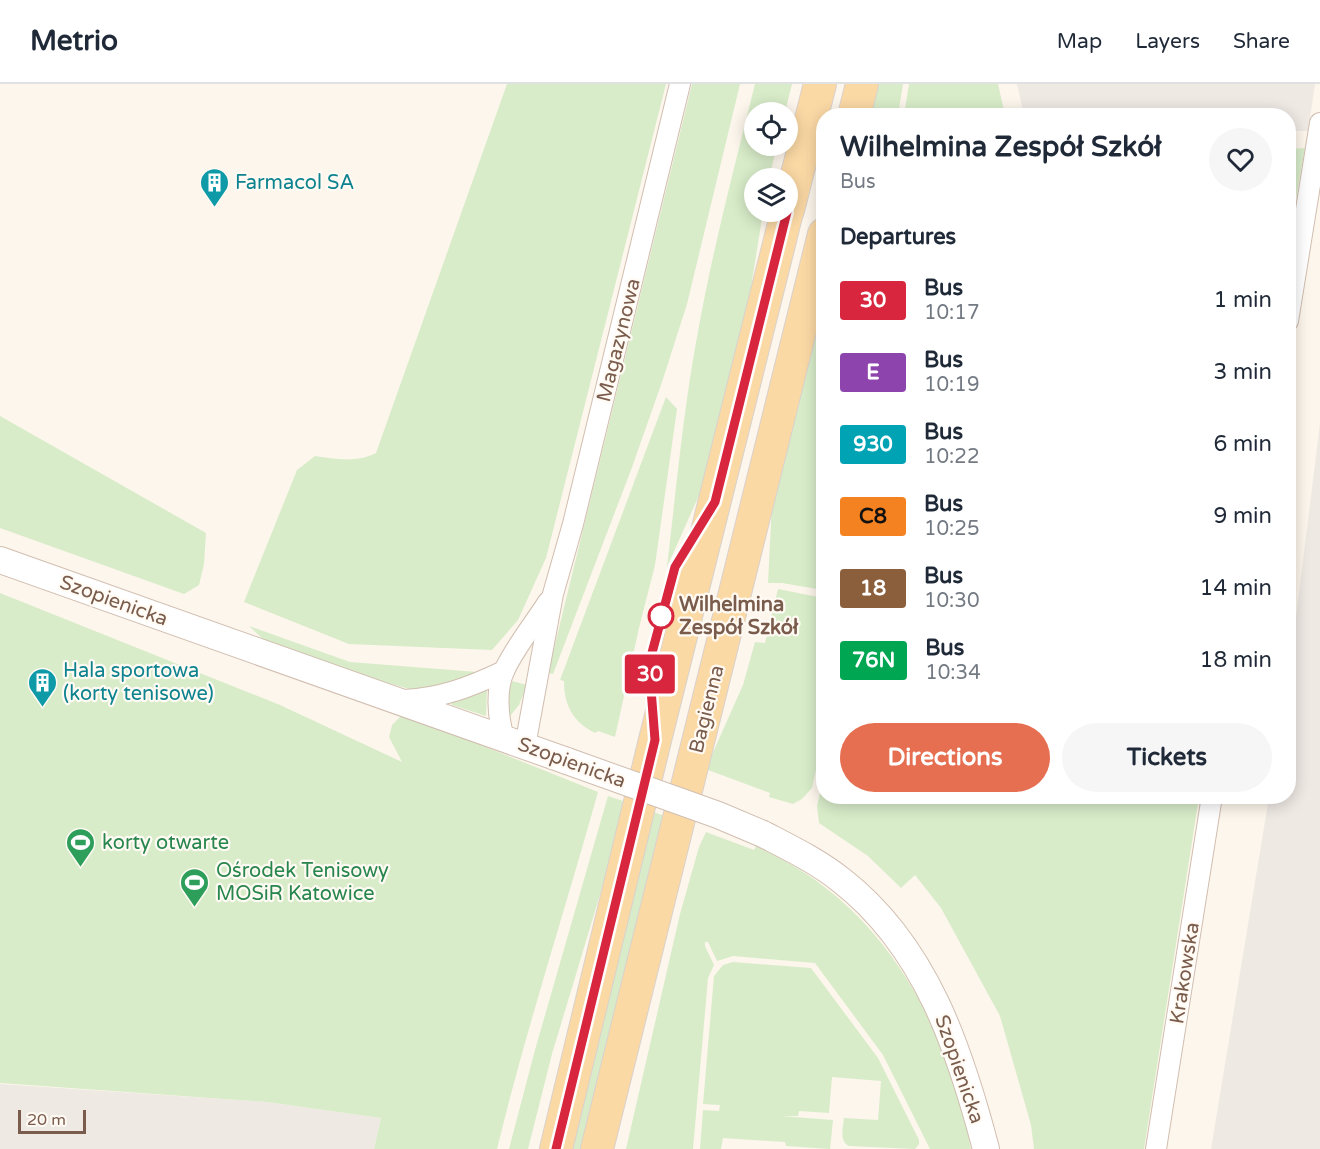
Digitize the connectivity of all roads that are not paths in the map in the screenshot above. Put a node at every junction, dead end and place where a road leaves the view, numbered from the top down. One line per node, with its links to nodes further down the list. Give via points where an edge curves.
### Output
1 (680, 84): 11 (street, Magazynowa)
2 (819, 84): 6 (main road)
3 (862, 84): 4 (main road)
4 (856, 108)
5 (1320, 123): 9 (street)
6 (798, 168)
7 (784, 222): 16 (main road)
8 (816, 266): 17 (main road, Bagienna)
9 (1296, 272)
10 (0, 560): 13 (street, Szopienicka)
11 (553, 594): 12 (street, Magazynowa); 14 (street, Magazynowa)
12 (504, 671): 13 (street, via 468,688 427,699); 14 (street, Magazynowa, via 499,721)
13 (396, 701): 14 (street, Szopienicka)
14 (514, 742): 18 (street, Szopienicka, bridge, via 763,834 846,884 882,920 925,983 952,1037)
15 (1211, 804): 19 (street, Krakowska)
16 (556, 1149)
17 (597, 1149)
18 (986, 1149)
19 (1156, 1149)

